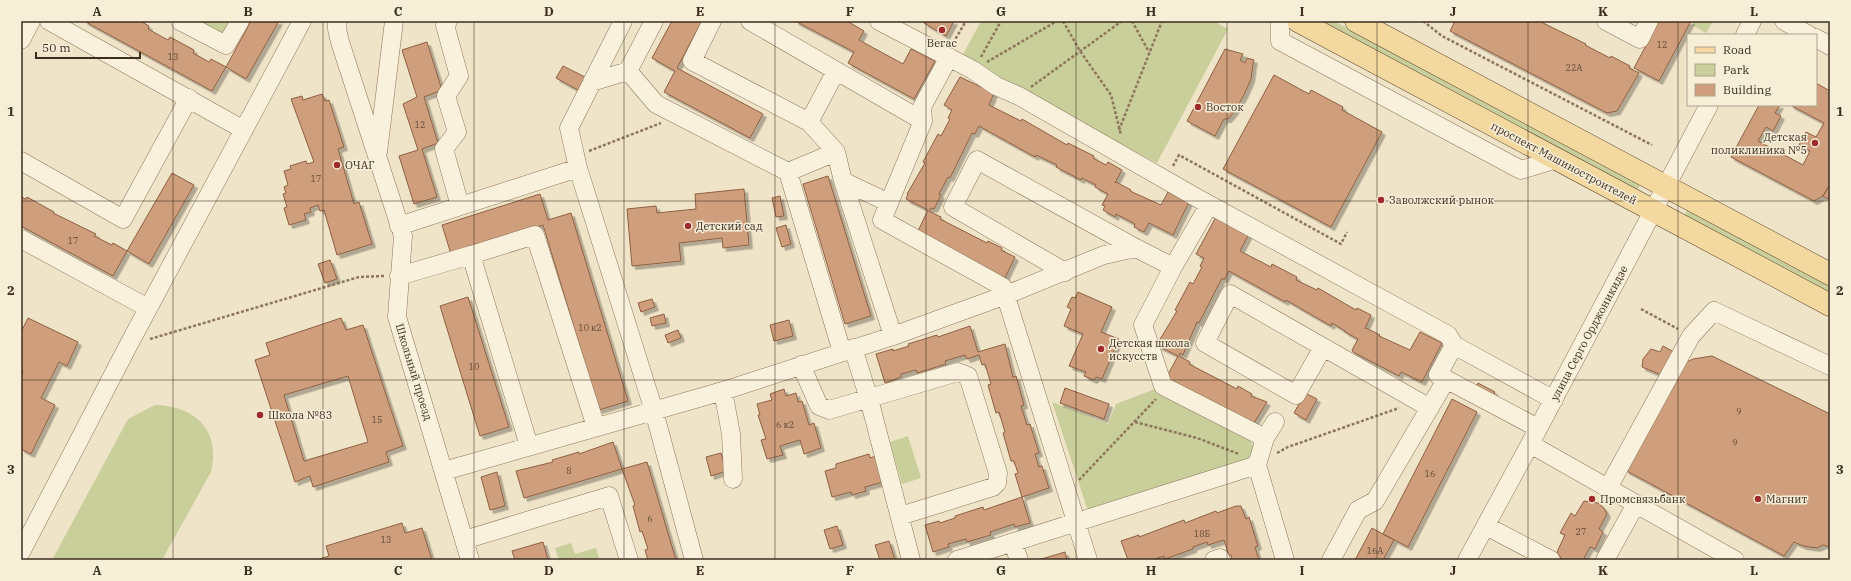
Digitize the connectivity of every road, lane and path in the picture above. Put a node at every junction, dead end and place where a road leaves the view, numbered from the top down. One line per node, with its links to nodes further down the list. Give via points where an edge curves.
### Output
1 (31, 21): 32 (street)
2 (49, 21): 42 (street)
3 (180, 21): 4 (street, via 226,45)
4 (240, 21)
5 (302, 21): 47 (street)
6 (337, 21): 51 (street, Школьный проезд, via 339,38)
7 (394, 21): 51 (street)
8 (448, 21): 62 (street, via 446,25 459,76 446,96 457,132 444,149)
9 (623, 21): 40 (street)
10 (654, 21): 38 (street)
11 (712, 21): 45 (street, via 692,61)
12 (750, 21): 39 (street)
13 (879, 21): 36 (street)
14 (966, 21): 36 (path)
15 (1001, 21): 37 (path)
16 (1057, 21): 37 (path)
17 (1064, 21): 34 (path)
18 (1122, 21): 34 (path)
19 (1132, 21): 35 (path)
20 (1162, 21): 35 (path)
21 (1280, 21): 52 (street, via 1280,41 1521,170)
22 (1298, 21): 52 (main road, проспект Машиностроителей)
23 (1423, 21): 49 (path, via 1442,36)
24 (1606, 21): 25 (street, via 1640,39)
25 (1650, 21)
26 (1752, 21): 29 (street)
27 (1784, 21): 30 (street)
28 (1359, 22): 59 (main road)
29 (1746, 34)
30 (1807, 34)
31 (1817, 39): 33 (street)
32 (21, 40)
33 (1830, 46)
34 (1080, 51): 41 (path); 48 (path, via 1111,95)
35 (1149, 53): 48 (path)
36 (947, 57): 37 (street); 46 (street, via 922,107)
37 (973, 70): 41 (street, via 996,86)
38 (628, 71): 40 (street); 44 (street, via 656,104)
39 (836, 71): 45 (street); 46 (street)
40 (592, 82): 55 (street, via 569,128)
41 (1019, 96): 53 (street)
42 (190, 98): 47 (street); 54 (street, via 123,219)
43 (1708, 106): 59 (street, улица Серго Орджоникидзе)
44 (679, 116): 55 (path); 56 (street)
45 (809, 122): 50 (street)
46 (923, 122): 60 (street)
47 (244, 130): 75 (street)
48 (1119, 130): 53 (path)
49 (1652, 145)
50 (836, 152): 56 (street); 58 (street)
51 (377, 157): 64 (street, Школьный проезд)
52 (1557, 159): 63 (main road, проспект Машиностроителей)
53 (1130, 160): 57 (street)
54 (21, 161)
55 (577, 162): 62 (street); 91 (street)
56 (788, 172): 82 (street)
57 (1165, 180): 61 (street); 65 (path, via 1179,155 1341,244)
58 (843, 181): 60 (street); 77 (street)
59 (1667, 187): 63 (street, улица Серго Орджоникидзе); 71 (main road)
60 (889, 203): 73 (street, via 882,220 1003,287)
61 (1209, 205): 69 (street); 79 (street, via 1448,335)
62 (460, 206): 64 (street)
63 (1654, 212): 74 (main road, проспект Машиностроителей); 89 (street, улица Серго Орджоникидзе)
64 (399, 226): 72 (street, Школьный проезд, via 403,236)
65 (1347, 232)
66 (21, 239): 75 (street)
67 (1136, 248): 69 (street); 70 (street, via 1104,255); 70 (street, via 977,160 953,207)
68 (471, 255): 72 (street); 94 (street, via 535,235); 98 (street)
69 (1173, 267): 86 (street, via 1143,325 1163,386)
70 (1065, 272): 73 (street)
71 (1830, 274)
72 (399, 276): 80 (path, via 359,277); 100 (street, Школьный проезд, via 397,317)
73 (1006, 295): 77 (street); 103 (street)
74 (1830, 305)
75 (148, 308): 80 (street)
76 (1641, 309): 78 (path)
77 (892, 336): 82 (street)
78 (1691, 336): 84 (street, via 1714,311); 102 (street)
79 (1454, 345): 85 (street, via 1438,375); 89 (street)
80 (128, 346): 110 (street)
81 (1323, 347): 81 (street, via 1230,294 1204,344 1296,395); 90 (street)
82 (848, 350): 83 (street); 88 (street)
83 (801, 365): 87 (street); 88 (street, via 819,406 829,410)
84 (1830, 366)
85 (1446, 380): 90 (street); 95 (street)
86 (1167, 387): 92 (path); 96 (street)
87 (723, 391): 91 (street); 101 (street, via 731,434)
88 (869, 399): 105 (street); 105 (street, via 958,372 965,374 970,380 998,473 997,483 993,487)
89 (1554, 400): 95 (street, улица Серго Орджоникидзе)
90 (1424, 405): 99 (path, via 1288,447); 121 (street, via 1375,501 1358,510)
91 (654, 411): 94 (street); 113 (street)
92 (1135, 421): 99 (path, via 1197,438); 103 (path)
93 (1275, 422): 96 (street)
94 (596, 427): 98 (street)
95 (1538, 428): 97 (street, улица Серго Орджоникидзе)
96 (1265, 438): 99 (street)
97 (1530, 444): 102 (street); 107 (street, улица Серго Орджоникидзе)
98 (529, 446): 100 (street)
99 (1258, 463): 106 (street); 120 (street)
100 (444, 471): 108 (street, Школьный проезд)
101 (733, 479)
102 (1608, 488): 104 (street)
103 (1067, 493): 106 (street)
104 (1636, 504): 124 (street); 125 (street)
105 (900, 516): 114 (street)
106 (1076, 523): 109 (street); 117 (street)
107 (1486, 526): 122 (street, улица Серго Орджоникидзе); 123 (street)
108 (464, 540): 111 (street, Школьный проезд); 112 (street, via 609,496)
109 (1013, 543): 115 (street); 116 (street)
110 (21, 552)
111 (470, 560)
112 (629, 560)
113 (694, 560)
114 (912, 560)
115 (957, 560)
116 (1019, 560)
117 (1088, 560)
118 (1214, 560): 119 (street)
119 (1221, 560)
120 (1285, 560)
121 (1331, 560)
122 (1467, 560)
123 (1551, 560)
124 (1605, 560)
125 (1735, 560)

